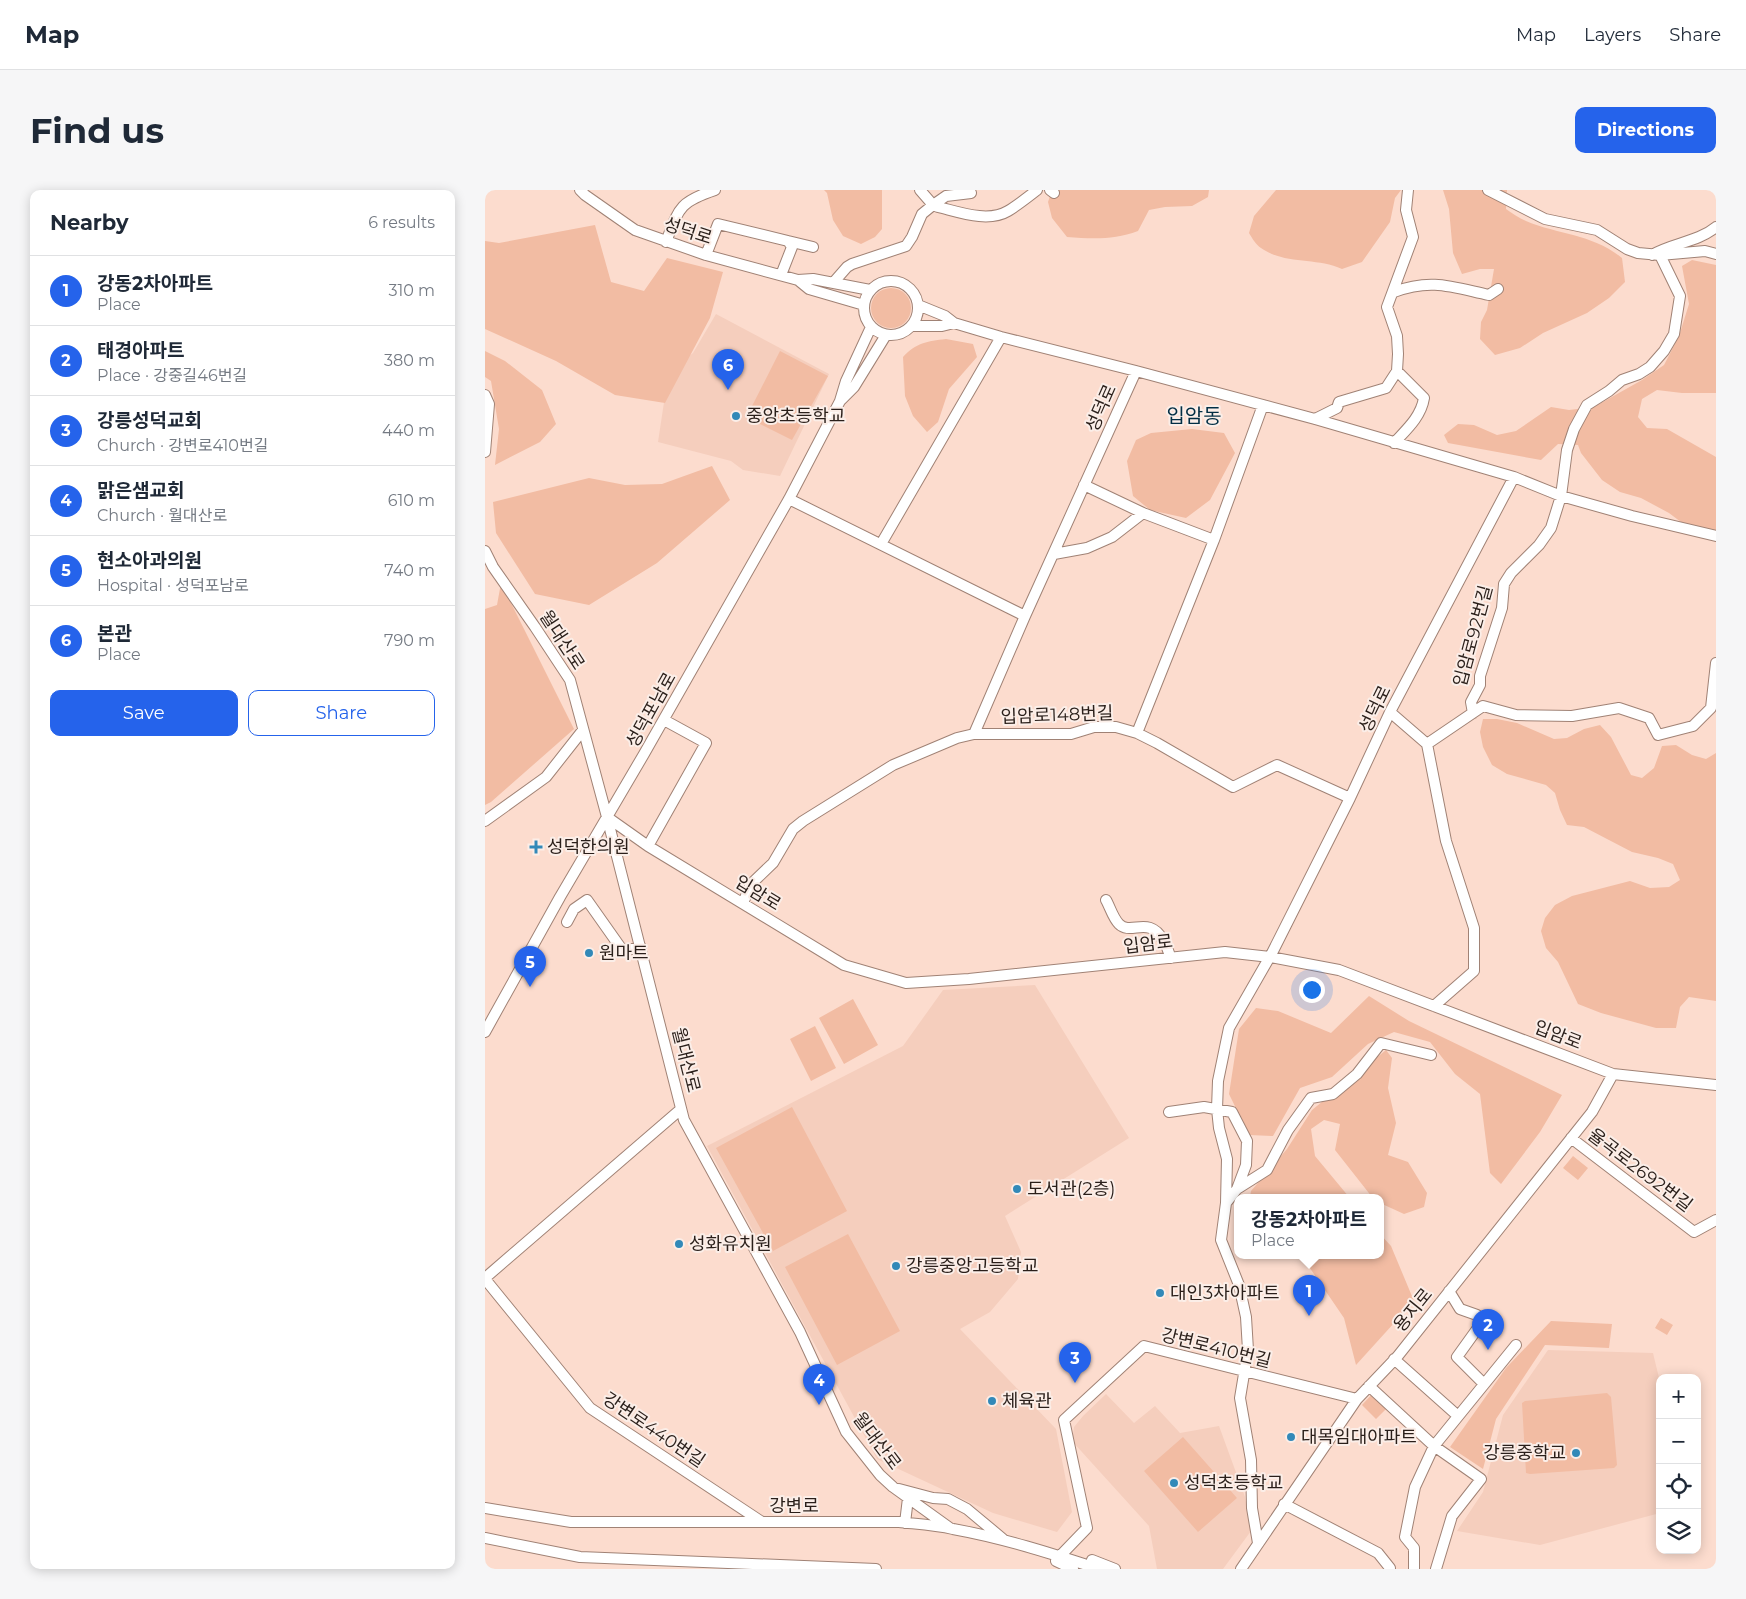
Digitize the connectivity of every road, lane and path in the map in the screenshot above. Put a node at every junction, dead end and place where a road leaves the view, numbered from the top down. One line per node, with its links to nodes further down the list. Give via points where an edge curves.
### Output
1 (579, 190): 10 (street, 성덕로, via 635,230)
2 (715, 190): 10 (street, via 684,204)
3 (920, 190): 8 (street)
4 (1037, 190): 8 (street, via 1007,212 992,216)
5 (1408, 190): 21 (street, via 1405,210 1413,237)
6 (1488, 190): 15 (street, via 1545,219 1597,230 1627,249)
7 (971, 193): 8 (street, via 946,196)
8 (933, 205): 18 (street, via 922,214 906,246 852,264)
9 (1716, 228): 15 (street, via 1664,248)
10 (666, 242): 14 (street, 성덕로)
11 (788, 242): 12 (street); 14 (street, via 718,224); 16 (street, via 792,247)
12 (813, 247)
13 (1716, 254): 15 (street, via 1705,251)
14 (706, 255): 16 (street, 성덕로)
15 (1655, 255): 39 (street, 입암로92번길, via 1681,296 1674,334 1650,367 1622,380 1587,405 1573,429 1567,450)
16 (781, 275): 17 (street, 성덕로)
17 (798, 280): 18 (street); 22 (street, via 809,289)
18 (833, 283): 20 (street)
19 (1498, 289): 21 (street, via 1489,295 1430,284)
20 (870, 290): 22 (street); 23 (street, via 883,282 899,282 908,287)
21 (1394, 292): 30 (street, via 1387,307 1397,336)
22 (864, 305): 26 (street)
23 (917, 305): 24 (street); 25 (street, via 917,316)
24 (954, 323): 25 (street); 28 (street, 성덕로)
25 (911, 326): 27 (street, via 904,332)
26 (871, 327): 27 (street); 32 (street)
27 (886, 335): 32 (street, via 854,387)
28 (1001, 337): 29 (street, 성덕로); 44 (street)
29 (1137, 371): 33 (street, 성덕로); 38 (street, 성덕로)
30 (1397, 372): 34 (street, via 1385,388 1339,402 1337,408); 35 (street, via 1424,398 1414,422)
31 (485, 395): 36 (street, via 489,404)
32 (840, 401): 40 (street, 성덕포남로)
33 (1263, 405): 34 (street, 성덕로); 43 (street)
34 (1315, 420): 35 (street, 성덕로)
35 (1394, 443): 37 (street, 성덕로)
36 (485, 452)
37 (1514, 477): 39 (street, 성덕로); 50 (street, 성덕로)
38 (1085, 485): 41 (street); 46 (street, 성덕로)
39 (1561, 496): 42 (street, 성덕로); 51 (street, 입암로92번길, via 1551,528 1503,584 1502,608 1479,676 1480,685 1471,702)
40 (789, 499): 44 (street); 52 (street, 성덕포남로)
41 (1143, 513): 43 (street); 46 (street, via 1112,537 1087,548)
42 (1716, 536)
43 (1214, 540): 54 (street)
44 (881, 544): 48 (street)
45 (485, 551): 47 (street, 월대산로)
46 (1054, 554): 48 (street, 성덕로)
47 (489, 570): 53 (street, 월대산로, via 535,627 570,680)
48 (1025, 616): 55 (street, 성덕로)
49 (1716, 664): 51 (street, via 1711,708 1693,726 1658,735 1649,718 1619,708 1572,716 1516,714 1483,706)
50 (1390, 712): 56 (street); 57 (street, 성덕로)
51 (1473, 713): 56 (street, 입암로92번길)
52 (664, 720): 58 (street, 성덕포남로); 60 (street, via 706,743)
53 (583, 730): 58 (street, 월대산로); 59 (street, via 546,777)
54 (1137, 733): 55 (street, 입암로148번길, via 1116,727 1094,727 1071,734); 57 (street, 입암로148번길, via 1233,787 1277,764)
55 (974, 734): 63 (street, 입암로148번길, via 893,765 803,821 793,829 773,863 751,884)
56 (1427, 744): 69 (street, via 1446,841 1474,928 1474,971)
57 (1350, 798): 67 (street, 성덕로)
58 (607, 817): 60 (street, 입암로); 61 (street, 성덕포남로); 66 (street, 월대산로)
59 (485, 821)
60 (648, 846): 63 (street, 입암로)
61 (560, 897): 64 (street); 70 (street, 성덕포남로)
62 (1106, 900): 68 (street, via 1123,927 1153,928 1164,940)
63 (743, 903): 68 (street, 입암로, via 843,965 906,983)
64 (574, 909): 65 (street); 66 (street, via 587,900 623,951)
65 (567, 922)
66 (641, 947): 74 (street, 월대산로)
67 (1270, 957): 68 (street, 입암로, via 1225,952); 69 (street, 입암로, via 1339,970); 75 (street, 성덕로, via 1229,1028 1218,1081)
68 (1171, 958)
69 (1434, 1006): 72 (street, 입암로)
70 (485, 1031)
71 (1431, 1055): 78 (street, via 1381,1043 1357,1074 1333,1094 1311,1098 1288,1130 1267,1170)
72 (1613, 1074): 73 (street, 입암로); 77 (street, 용지로)
73 (1716, 1085)
74 (681, 1109): 81 (street); 91 (street, 월대산로, via 684,1120 800,1332 846,1432)
75 (1217, 1109): 76 (street, via 1204,1106); 78 (street, via 1232,1112 1247,1142 1246,1165); 79 (street, 성덕로, via 1227,1159)
76 (1169, 1112)
77 (1571, 1138): 80 (street, 율곡로2692번길, via 1694,1232); 82 (street, 용지로)
78 (1237, 1189): 79 (street)
79 (1226, 1203): 85 (street, 성덕로, via 1221,1240 1239,1285 1246,1317 1248,1350)
80 (1716, 1220)
81 (485, 1279): 95 (street, 강변로440번길, via 590,1408)
82 (1449, 1291): 84 (street, 용지로); 86 (street, via 1460,1309 1478,1320 1457,1357)
83 (1516, 1345): 86 (street)
84 (1394, 1359): 87 (street, 용지로); 89 (street)
85 (1244, 1372): 88 (street, 강변로410번길); 100 (street, 성덕로, via 1240,1398 1251,1460 1252,1508); 102 (street, 강변로410번길, via 1144,1346 1064,1420 1087,1528)
86 (1484, 1384): 89 (street)
87 (1369, 1386): 88 (street, 용지로); 90 (street)
88 (1357, 1399): 93 (street, 용지로)
89 (1458, 1416): 90 (street)
90 (1434, 1446): 109 (street, via 1415,1487 1405,1536 1414,1548); 110 (street, via 1481,1479 1452,1516)
91 (893, 1488): 92 (street, 월대산로); 99 (street, via 948,1499 967,1510)
92 (908, 1498): 96 (street); 97 (street, 월대산로)
93 (1285, 1504): 100 (street, 용지로); 103 (street, via 1378,1553)
94 (485, 1508): 95 (street, 강변로, via 571,1522)
95 (763, 1522): 96 (street, 강변로)
96 (905, 1523): 97 (street, 강변로)
97 (950, 1528): 99 (street, 강변로)
98 (485, 1538): 104 (street, via 579,1557)
99 (1003, 1540): 101 (street, 강변로)
100 (1258, 1543): 108 (street, 용지로)
101 (1027, 1546): 102 (street, 강변로); 105 (street)
102 (1060, 1556): 106 (street, 강변로); 107 (street, via 1074,1554)
103 (1391, 1568)
104 (876, 1569)
105 (1073, 1569)
106 (1099, 1569)
107 (1115, 1569)
108 (1241, 1569)
109 (1414, 1569)
110 (1436, 1569)

